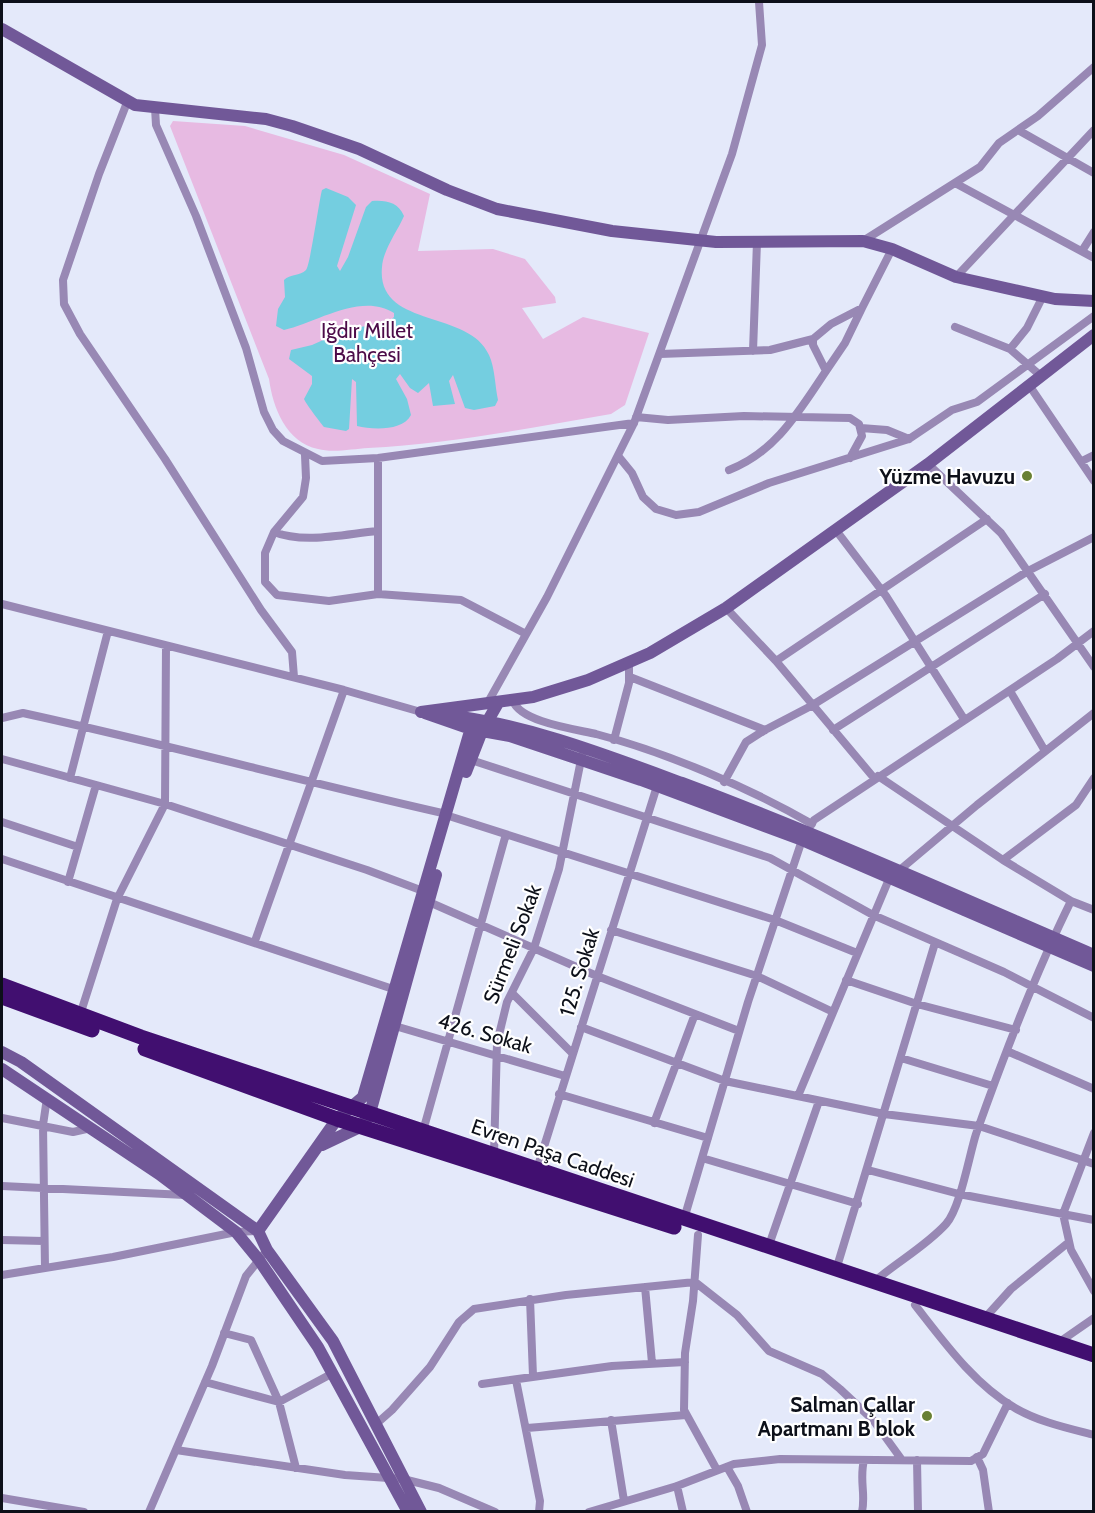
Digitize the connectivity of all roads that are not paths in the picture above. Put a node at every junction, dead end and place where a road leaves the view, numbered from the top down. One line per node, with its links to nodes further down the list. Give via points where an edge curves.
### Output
1 (759, 2): 13 (street, via 760,56)
2 (2, 29): 4 (street)
3 (1094, 67): 6 (street)
4 (128, 100): 5 (street); 68 (street, via 63,280 64,304 80,334 292,652)
5 (156, 108): 13 (street, via 266,119 292,126 359,149 497,209 612,231); 38 (street, via 156,125 196,216 246,348 264,412 273,430)
6 (1018, 130): 8 (street); 10 (street, via 999,143 980,167)
7 (1094, 130): 8 (street)
8 (1068, 156): 9 (street); 11 (street)
9 (1094, 172)
10 (955, 183): 11 (street); 14 (street)
11 (1014, 214): 17 (street); 19 (street)
12 (1094, 232): 17 (street)
13 (702, 239): 15 (street); 29 (street)
14 (863, 241): 15 (street); 16 (street)
15 (757, 242): 28 (street)
16 (892, 249): 19 (street); 22 (street)
17 (1082, 251): 18 (street)
18 (1094, 258)
19 (956, 277): 20 (street)
20 (1043, 296): 21 (street); 27 (street, via 1027,328)
21 (1094, 301)
22 (862, 308): 26 (street, via 831,324); 31 (street, via 846,343)
23 (1094, 316): 30 (street)
24 (955, 327): 27 (street)
25 (1094, 335): 32 (street)
26 (813, 339): 28 (street); 31 (street)
27 (1010, 349): 30 (street)
28 (753, 351): 29 (street)
29 (660, 354): 35 (street)
30 (1028, 365): 32 (street); 37 (street, via 977,402 952,410)
31 (826, 371): 34 (street)
32 (1041, 376): 33 (street)
33 (1029, 385): 43 (street); 44 (street)
34 (796, 416): 35 (street); 36 (street, via 850,418); 45 (street, via 771,446)
35 (635, 420): 40 (street); 41 (street)
36 (861, 428): 37 (street, via 887,430); 42 (street, via 861,440)
37 (909, 439): 42 (street)
38 (305, 454): 40 (street, via 322,461); 50 (street, via 303,497)
39 (1094, 455): 43 (street)
40 (378, 458): 49 (street)
41 (619, 458): 42 (street, via 647,502 676,515 706,510 768,483); 60 (street)
42 (850, 458)
43 (1082, 461): 46 (street)
44 (928, 464): 47 (street); 48 (street)
45 (729, 470)
46 (1094, 481)
47 (987, 519): 52 (street); 53 (street)
48 (835, 529): 53 (street); 57 (street)
49 (377, 531): 50 (street, via 306,538); 54 (street)
50 (274, 532): 54 (street, via 265,553 265,582 277,595 329,601)
51 (1094, 537): 52 (street)
52 (1028, 572): 55 (street); 61 (street)
53 (881, 590): 61 (street); 64 (street)
54 (378, 594): 60 (street, via 461,600)
55 (1045, 594): 62 (street); 66 (street)
56 (2, 604): 58 (street)
57 (726, 608): 64 (street); 65 (street)
58 (108, 631): 63 (street); 79 (street)
59 (1094, 631): 62 (street)
60 (526, 633): 76 (street)
61 (915, 642): 66 (street); 73 (street)
62 (1076, 642): 67 (street); 71 (street)
63 (166, 646): 68 (street); 83 (street)
64 (776, 661): 73 (street)
65 (629, 663): 69 (street); 72 (street, via 588,680)
66 (930, 665): 78 (street); 81 (street)
67 (1094, 667)
68 (294, 677): 70 (street)
69 (630, 677): 80 (street); 82 (street)
70 (344, 690): 74 (street); 92 (street)
71 (1010, 691): 78 (street); 84 (street)
72 (513, 701): 76 (street); 82 (street, via 523,715)
73 (811, 706): 80 (street); 81 (street)
74 (421, 712): 76 (street); 76 (street)
75 (1094, 713): 84 (street)
76 (482, 716): 85 (street, via 510,736); 87 (street); 97 (street)
77 (2, 718): 79 (street, via 23,713)
78 (964, 719): 88 (street)
79 (84, 726): 83 (street); 89 (street)
80 (765, 730): 91 (street, via 746,742)
81 (833, 730): 88 (street)
82 (615, 740): 91 (street)
83 (164, 744): 92 (street); 96 (street)
84 (1045, 751): 100 (street)
85 (582, 754): 94 (street); 95 (street, Sürmeli Sokak); 101 (street)
86 (2, 759): 89 (street)
87 (471, 760): 95 (street); 97 (street)
88 (876, 777): 100 (street); 101 (street)
89 (70, 778): 93 (street)
90 (1094, 778): 107 (street, via 1076,805)
91 (724, 782): 101 (street, via 765,799)
92 (312, 784): 97 (street); 103 (street)
93 (96, 785): 96 (street); 104 (street)
94 (657, 786): 98 (street, 125. Sokak); 101 (street)
95 (575, 794): 98 (street); 105 (street, Sürmeli Sokak)
96 (165, 804): 103 (street); 113 (street)
97 (449, 815): 102 (street); 112 (street)
98 (647, 816): 108 (street, via 770,858); 109 (street, 125. Sokak)
99 (2, 822): 104 (street)
100 (952, 826): 107 (street); 110 (street)
101 (808, 832): 108 (street); 110 (street)
102 (506, 834): 105 (street); 118 (street)
103 (290, 844): 112 (street); 120 (street)
104 (78, 847): 111 (street)
105 (563, 852): 109 (street); 123 (street, Sürmeli Sokak)
106 (2, 859): 111 (street)
107 (1003, 860): 114 (street)
108 (792, 870): 116 (street); 117 (street)
109 (629, 874): 117 (street); 119 (street, 125. Sokak)
110 (893, 875): 116 (street); 121 (street)
111 (68, 882): 113 (street)
112 (426, 896): 118 (street); 132 (street); 140 (street)
113 (117, 899): 120 (street); 138 (street)
114 (1071, 901): 115 (street); 121 (street)
115 (1094, 910)
116 (873, 915): 122 (street); 124 (street)
117 (775, 920): 124 (street); 128 (street)
118 (479, 924): 123 (street); 144 (street)
119 (611, 930): 127 (street, 125. Sokak); 128 (street)
120 (255, 941): 132 (street)
121 (1051, 942): 125 (street); 126 (street); 131 (street)
122 (935, 943): 131 (street); 135 (street)
123 (534, 948): 127 (street); 133 (street, Sürmeli Sokak)
124 (857, 952): 129 (street)
125 (1094, 955)
126 (1094, 966)
127 (597, 976): 137 (street); 141 (street, 125. Sokak)
128 (757, 976): 136 (street); 143 (street)
129 (846, 980): 135 (street); 136 (street)
130 (2, 985): 138 (highway, Evren Paşa Caddesi)
131 (1034, 987): 139 (street); 142 (street)
132 (393, 989): 160 (street, via 363,1097)
133 (512, 993): 147 (street); 148 (street, Sürmeli Sokak)
134 (2, 997): 163 (highway, Evren Paşa Caddesi)
135 (917, 1004): 142 (street); 149 (street)
136 (833, 1012): 157 (street)
137 (695, 1014): 143 (street); 150 (street)
138 (80, 1015): 160 (highway, Evren Paşa Caddesi)
139 (1094, 1018)
140 (395, 1026): 144 (street, 426. Sokak); 164 (street)
141 (580, 1028): 147 (street, 125. Sokak); 150 (street)
142 (1016, 1030): 145 (street)
143 (740, 1031): 153 (street)
144 (448, 1041): 148 (street, 426. Sokak); 169 (street)
145 (1007, 1051): 154 (street); 155 (street)
146 (2, 1052): 188 (street)
147 (572, 1053): 152 (street, 125. Sokak)
148 (496, 1055): 152 (street, 426. Sokak); 173 (street, Sürmeli Sokak)
149 (901, 1058): 154 (street); 161 (street)
150 (678, 1064): 153 (street); 165 (street)
151 (2, 1069): 158 (street)
152 (565, 1076): 156 (street, 125. Sokak)
153 (725, 1081): 157 (street); 171 (street)
154 (993, 1086): 167 (street)
155 (1094, 1089)
156 (560, 1095): 165 (street); 177 (street, 125. Sokak)
157 (798, 1096): 159 (street)
158 (47, 1098): 166 (street); 168 (street)
159 (819, 1101): 161 (street); 179 (street)
160 (352, 1107): 163 (street); 164 (highway, Evren Paşa Caddesi)
161 (884, 1114): 167 (street); 178 (street)
162 (2, 1118): 166 (street)
163 (337, 1119): 164 (highway, Evren Paşa Caddesi); 172 (street)
164 (366, 1119): 169 (highway, Evren Paşa Caddesi); 172 (street); 190 (highway, Evren Paşa Caddesi)
165 (654, 1123): 171 (street)
166 (43, 1125): 168 (street, via 73,1132); 181 (street)
167 (979, 1126): 175 (street); 182 (street)
168 (91, 1128): 183 (street)
169 (423, 1131): 173 (highway, Evren Paşa Caddesi)
170 (1094, 1133): 175 (street)
171 (708, 1138): 174 (street)
172 (321, 1146): 188 (street)
173 (494, 1155): 177 (highway, Evren Paşa Caddesi)
174 (702, 1158): 179 (street); 186 (street)
175 (1082, 1161): 176 (street); 185 (street)
176 (1094, 1164)
177 (537, 1169): 186 (highway, Evren Paşa Caddesi)
178 (868, 1170): 182 (street); 184 (street)
179 (792, 1185): 184 (street); 194 (street)
180 (2, 1186): 181 (street)
181 (44, 1189): 183 (street); 192 (street)
182 (959, 1194): 185 (street); 199 (street, via 947,1223)
183 (186, 1195): 189 (street)
184 (858, 1204): 197 (street)
185 (1063, 1214): 187 (street); 193 (street)
186 (684, 1219): 194 (highway, Evren Paşa Caddesi)
187 (1094, 1220)
188 (258, 1231): 189 (street); 195 (street)
189 (236, 1232): 195 (street); 196 (street, via 200,1242)
190 (698, 1234): 200 (street); 204 (highway, Evren Paşa Caddesi)
191 (2, 1240): 192 (street)
192 (44, 1241): 196 (street)
193 (1069, 1242): 202 (street); 206 (street, via 1011,1289)
194 (768, 1248): 197 (highway, Evren Paşa Caddesi)
195 (263, 1255): 207 (street, via 246,1276); 213 (street); 222 (street, via 333,1341)
196 (45, 1268): 198 (street)
197 (836, 1271): 199 (highway, Evren Paşa Caddesi)
198 (2, 1275)
199 (875, 1281): 206 (highway, Evren Paşa Caddesi)
200 (695, 1282): 201 (street); 210 (street); 228 (street, via 737,1315 769,1351 822,1374 840,1389 873,1420)
201 (645, 1287): 203 (street); 211 (street)
202 (1094, 1291)
203 (530, 1299): 214 (street); 222 (street, via 474,1309 459,1322 430,1367)
204 (915, 1305): 212 (highway, Evren Paşa Caddesi); 219 (street, via 953,1353)
205 (1094, 1318): 208 (street)
206 (984, 1320): 208 (highway, Evren Paşa Caddesi)
207 (224, 1333): 216 (street); 218 (street, via 251,1340)
208 (1058, 1344): 209 (highway, Evren Paşa Caddesi)
209 (1094, 1355)
210 (684, 1362): 211 (street); 220 (street)
211 (652, 1364): 214 (street)
212 (1094, 1365)
213 (333, 1373): 218 (street); 233 (street)
214 (533, 1376): 215 (street)
215 (516, 1380): 217 (street); 223 (street)
216 (205, 1382): 218 (street); 225 (street)
217 (482, 1384)
218 (279, 1402): 231 (street)
219 (1008, 1403): 224 (street, via 1049,1423); 226 (street, via 983,1454)
220 (686, 1415): 221 (street); 232 (street)
221 (611, 1420): 223 (street); 237 (street)
222 (375, 1425): 233 (street)
223 (527, 1428): 244 (street)
224 (1094, 1435)
225 (176, 1450): 231 (street); 240 (street)
226 (977, 1457): 229 (street, via 971,1461); 250 (street, via 983,1470)
227 (864, 1460): 228 (street); 230 (street, via 780,1459); 248 (street, via 860,1475)
228 (902, 1460): 229 (street)
229 (917, 1460): 249 (street)
230 (727, 1467): 232 (street); 247 (street)
231 (296, 1468): 233 (street)
232 (717, 1470): 234 (street)
233 (397, 1479): 241 (street); 242 (street); 243 (street, via 439,1488)
234 (676, 1486): 237 (street); 246 (street)
235 (2, 1498): 236 (street)
236 (16, 1500): 238 (street); 239 (street)
237 (624, 1501): 245 (street)
238 (15, 1512)
239 (84, 1512)
240 (149, 1512)
241 (408, 1512)
242 (421, 1512)
243 (495, 1512)
244 (539, 1512)
245 (589, 1512)
246 (684, 1512)
247 (747, 1512)
248 (862, 1512)
249 (918, 1512)
250 (989, 1512)

